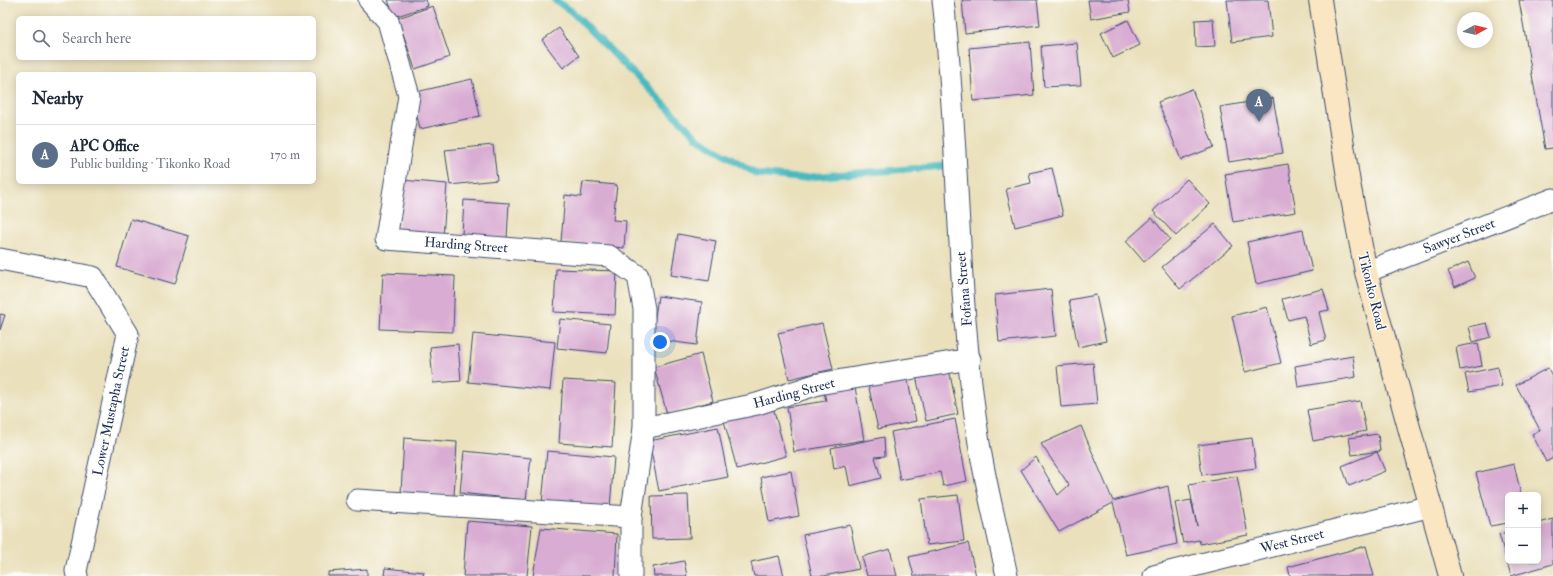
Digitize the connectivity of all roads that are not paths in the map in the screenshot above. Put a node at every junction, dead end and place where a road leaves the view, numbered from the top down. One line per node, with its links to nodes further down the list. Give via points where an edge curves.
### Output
1 (369, 0): 8 (street, Harding Street, via 388,21 409,96 386,240 609,256 638,276 644,309)
2 (943, 0): 7 (street, Fofana Street, via 950,57 957,208)
3 (1320, 0): 6 (street, Tikonko Road)
4 (1553, 199): 6 (street, Sawyer Street)
5 (0, 259): 12 (street, Lower Mustapha Street, via 93,277 128,334 76,571)
6 (1366, 272): 10 (street, Tikonko Road)
7 (970, 359): 8 (street, Harding Street, via 818,384 757,404); 14 (street, Fofana Street, via 979,443)
8 (644, 428): 11 (street, Harding Street)
9 (357, 500): 11 (street)
10 (1431, 506): 15 (street, West Street); 16 (street, Tikonko Road)
11 (631, 516): 13 (street, Harding Street)
12 (77, 576)
13 (632, 576)
14 (1007, 576)
15 (1154, 576)
16 (1450, 576)

